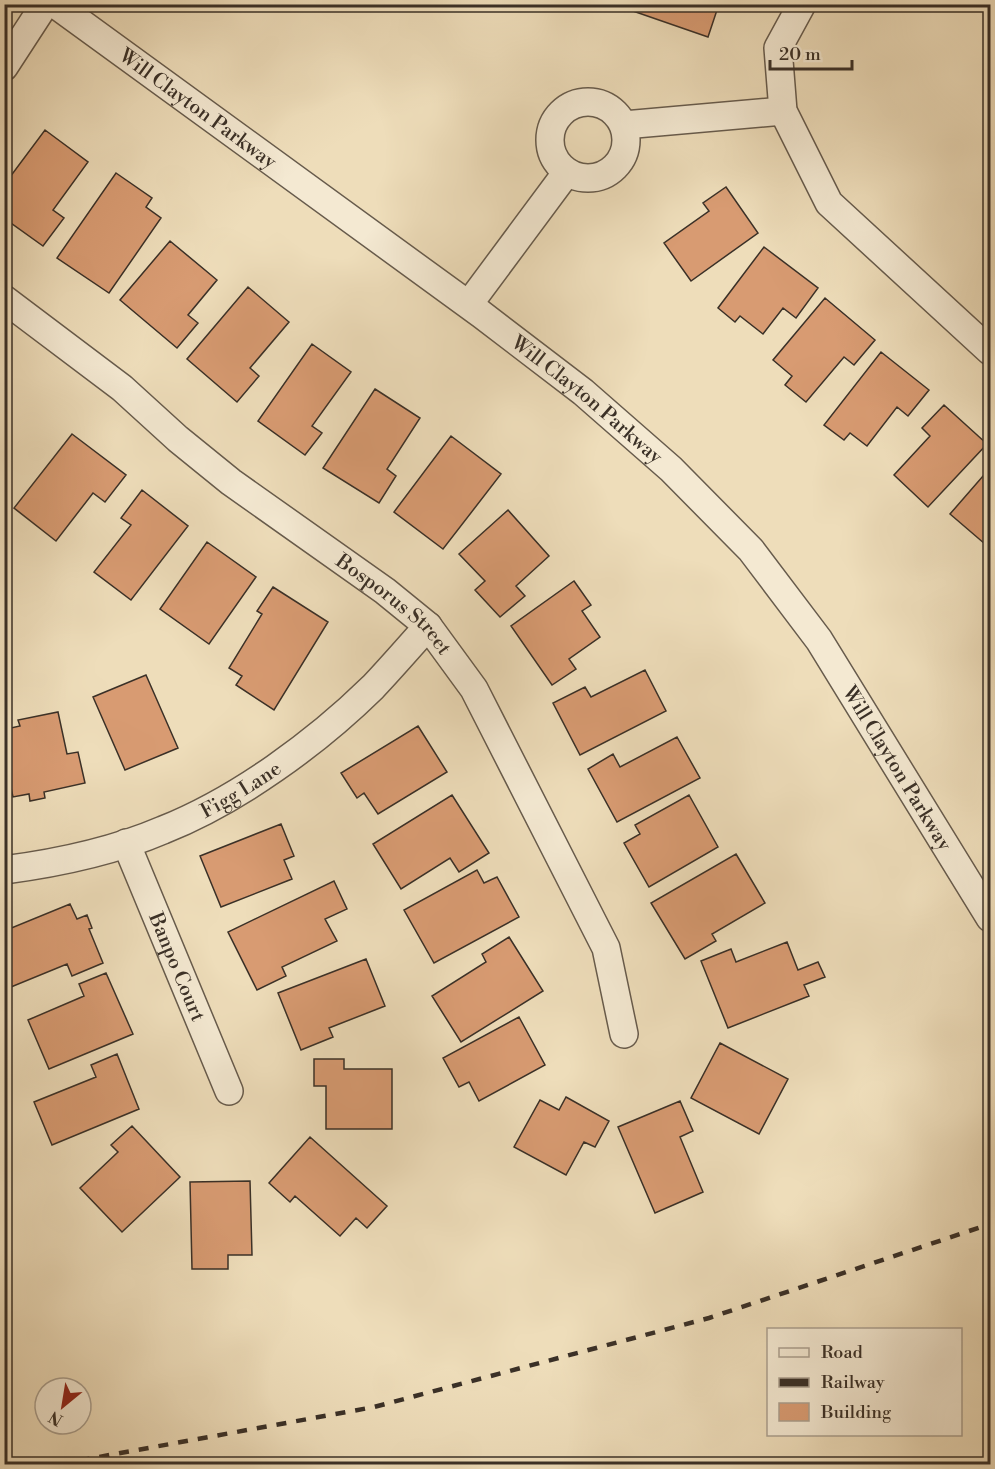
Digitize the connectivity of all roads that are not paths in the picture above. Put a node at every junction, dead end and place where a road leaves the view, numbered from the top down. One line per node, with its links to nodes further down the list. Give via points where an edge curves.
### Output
1 (45, 4): 4 (street)
2 (55, 4): 9 (street, Will Clayton Parkway)
3 (802, 4): 5 (street, via 778,48)
4 (4, 68)
5 (783, 111): 6 (street); 10 (street, via 829,203)
6 (624, 125): 7 (street, via 626,149 613,170 590,178); 7 (street, via 608,106 596,102 576,104 559,114 552,125 551,151)
7 (567, 172): 9 (street)
8 (4, 299): 11 (street, Bosporus Street, via 122,388 231,482)
9 (468, 304): 14 (street, Will Clayton Parkway, via 583,392 671,469 751,550 819,640)
10 (990, 351)
11 (429, 626): 12 (street, Figg Lane, via 372,687 310,741 234,796 164,830); 15 (street, Bosporus Street, via 474,689 606,948)
12 (126, 843): 13 (street, Figg Lane); 16 (street, Banpo Court)
13 (4, 870)
14 (990, 918)
15 (624, 1034)
16 (228, 1091)

